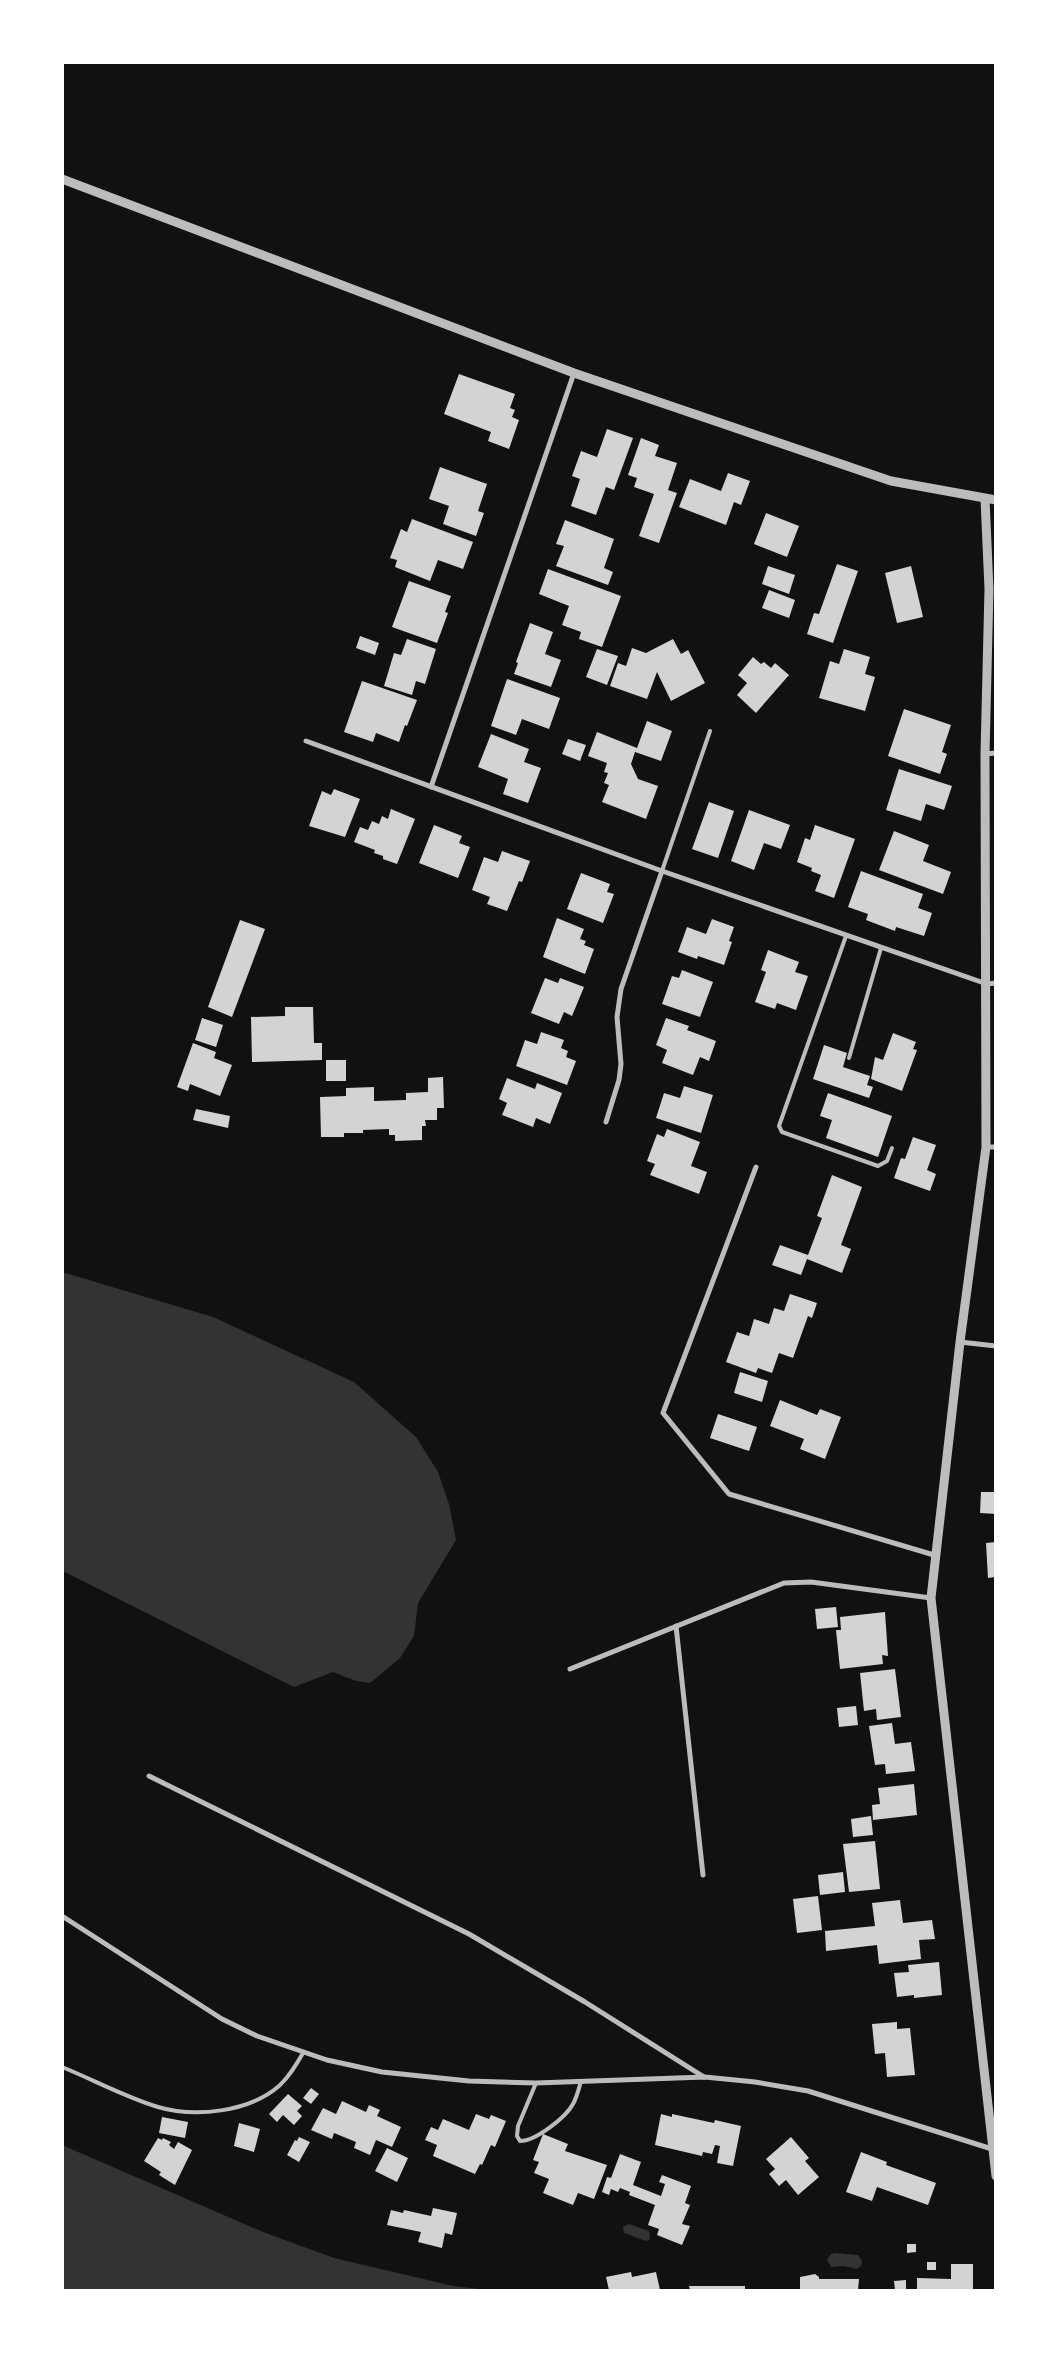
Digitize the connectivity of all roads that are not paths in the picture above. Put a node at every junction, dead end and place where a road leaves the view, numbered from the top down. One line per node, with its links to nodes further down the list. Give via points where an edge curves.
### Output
1 (62, 179): 2 (street)
2 (574, 373): 3 (street, via 891,481); 11 (street)
3 (985, 500): 4 (street); 6 (street)
4 (996, 500)
5 (996, 578): 6 (street)
6 (989, 589): 10 (street)
7 (710, 731): 12 (lane)
8 (306, 742): 11 (street)
9 (996, 753): 10 (street)
10 (985, 754): 15 (street)
11 (431, 787): 12 (street)
12 (662, 871): 13 (street); 17 (street, via 621,989 617,1017 620,1072)
13 (846, 936): 14 (street); 19 (lane, via 779,1126 782,1132 878,1166 887,1161)
14 (881, 948): 15 (street); 16 (lane)
15 (991, 983): 18 (street)
16 (849, 1058)
17 (606, 1122)
18 (991, 1147): 21 (street)
19 (892, 1148)
20 (756, 1167): 23 (street, via 663,1413 729,1494)
21 (960, 1342): 22 (street); 23 (street)
22 (996, 1346)
23 (934, 1555): 24 (street)
24 (931, 1598): 25 (street, via 811,1582 784,1583); 35 (street)
25 (676, 1626): 26 (street); 28 (street)
26 (570, 1669)
27 (149, 1776): 32 (street, via 469,1934)
28 (703, 1876)
29 (62, 1916): 30 (street, via 222,2019)
30 (304, 2053): 31 (lane, via 271,2092 234,2107 201,2112 158,2107); 34 (street, via 351,2066 412,2076)
31 (62, 2067)
32 (705, 2077): 33 (street); 35 (street, via 808,2091)
33 (581, 2081): 34 (street); 34 (lane, via 574,2103 562,2118 536,2136 520,2141 518,2126)
34 (536, 2083)
35 (992, 2149): 36 (street)
36 (996, 2176)

